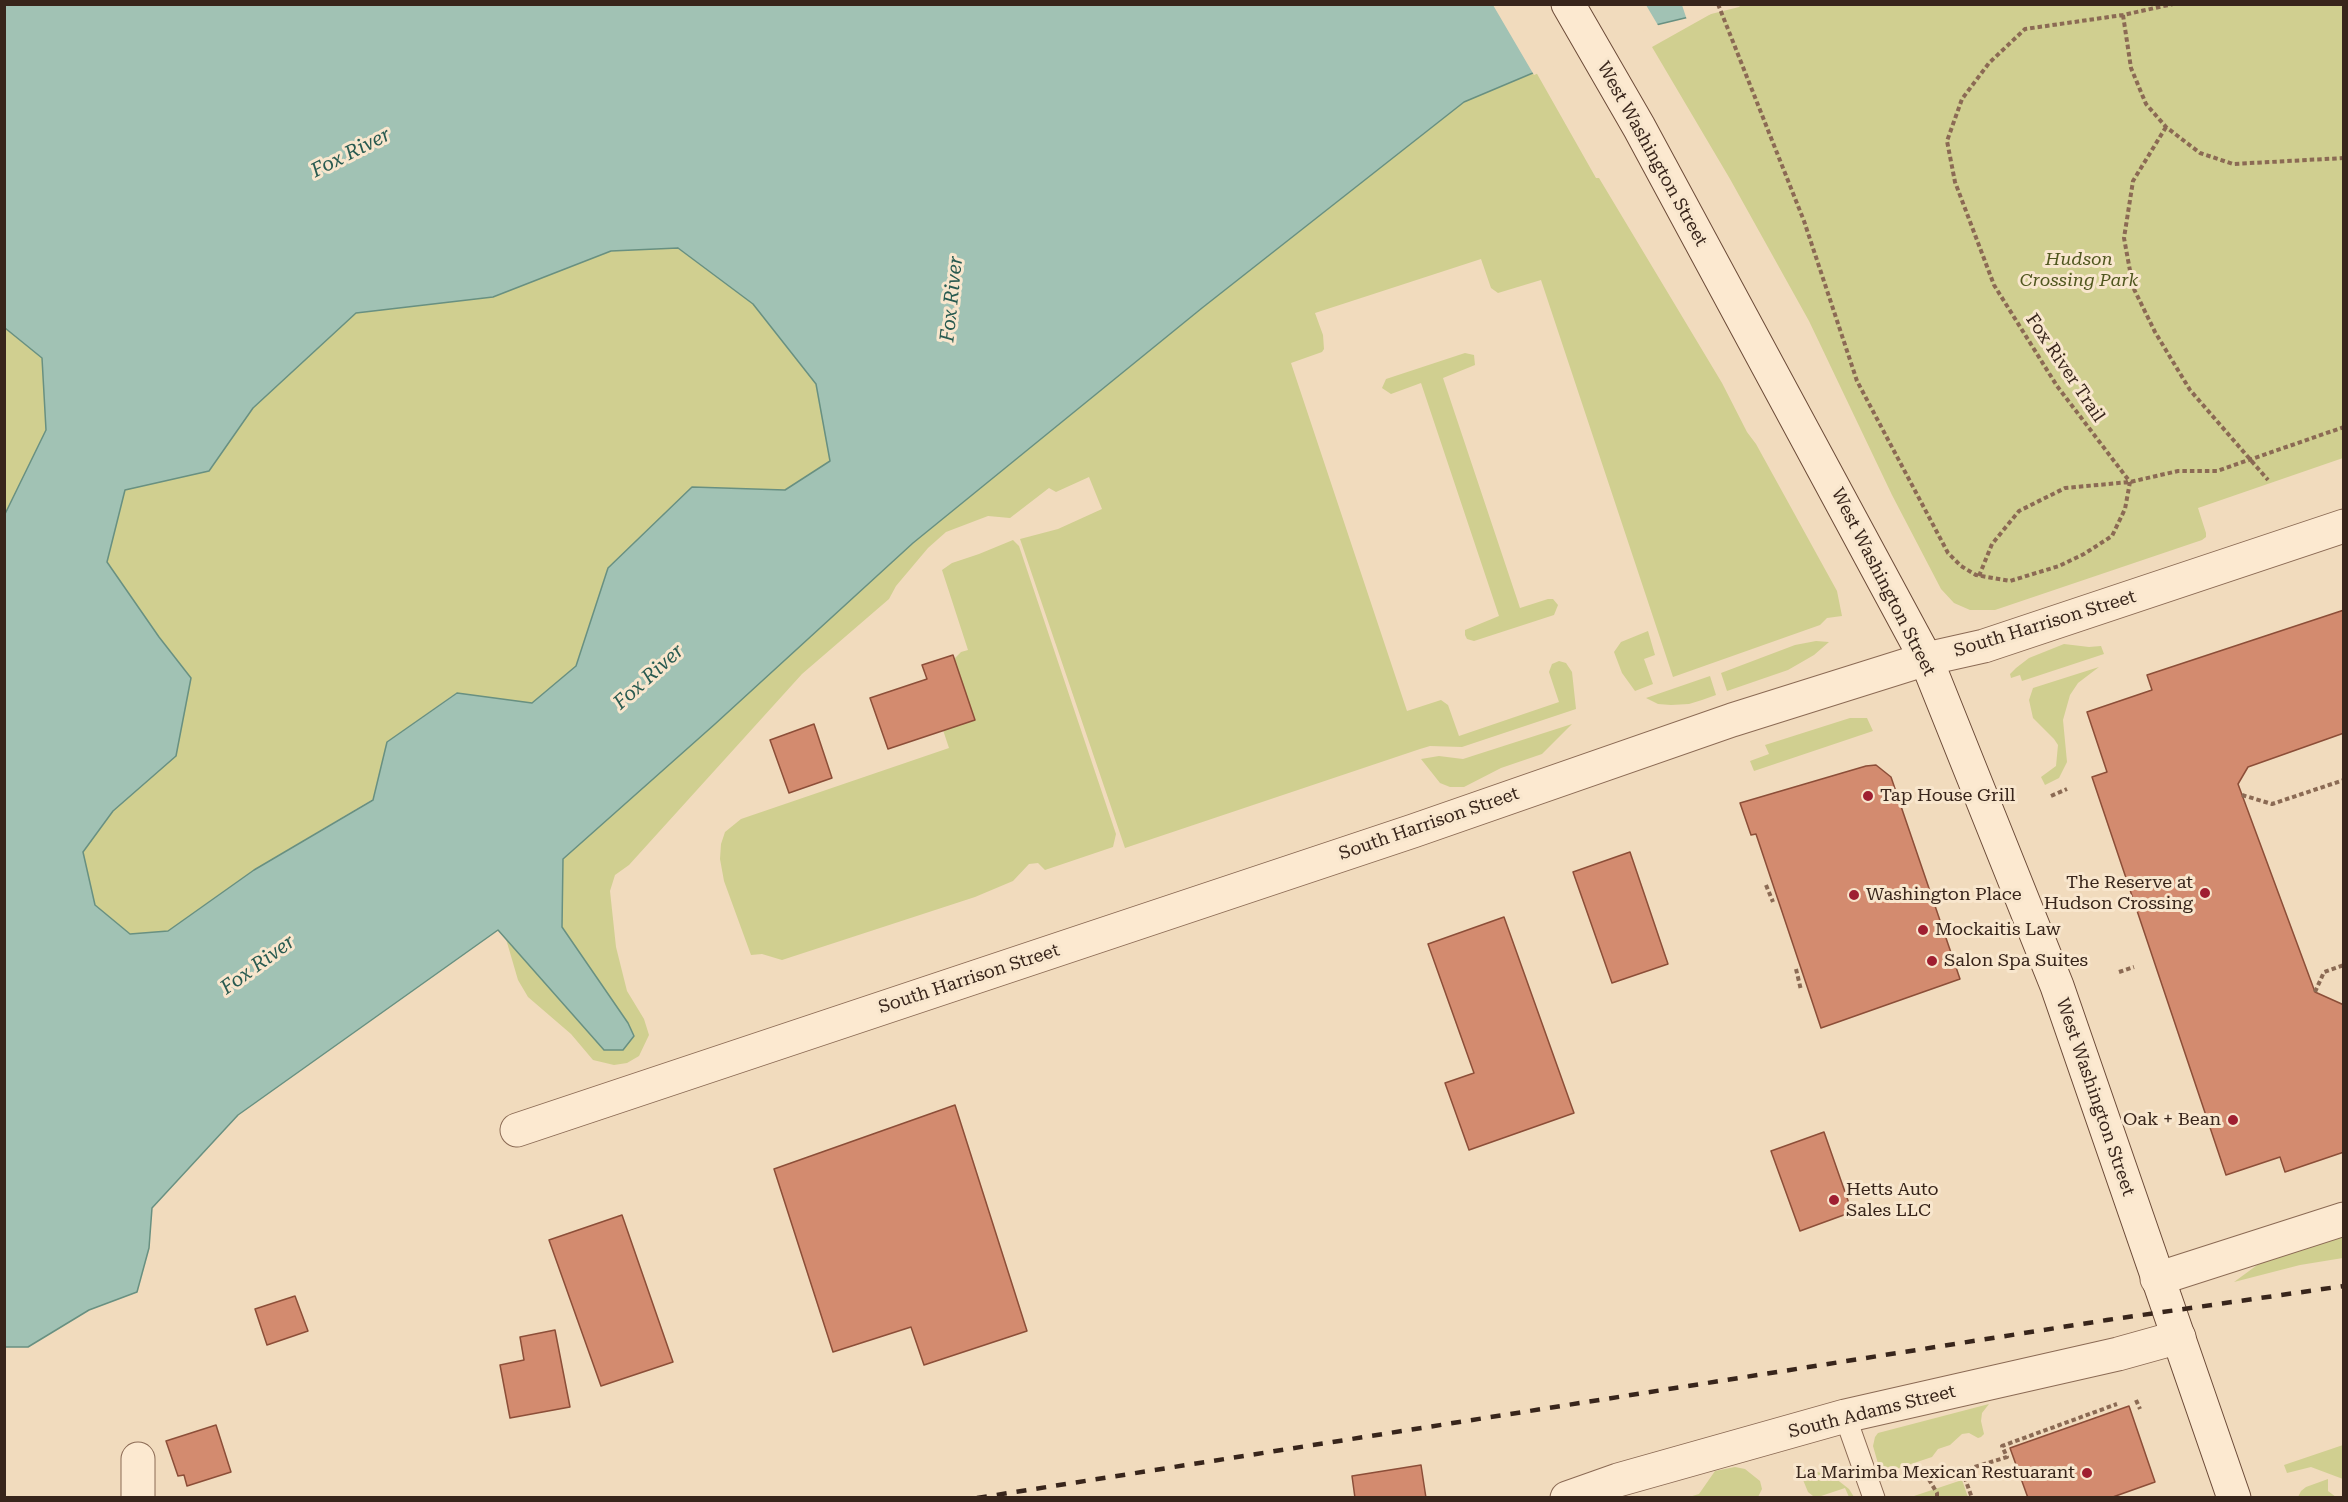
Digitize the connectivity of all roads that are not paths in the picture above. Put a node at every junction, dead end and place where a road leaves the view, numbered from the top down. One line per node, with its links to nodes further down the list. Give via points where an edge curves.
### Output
1 (1568, 4): 3 (street, West Washington Street, via 1639,127)
2 (2343, 526): 3 (street, South Harrison Street, via 1984,646)
3 (1926, 659): 4 (street, South Harrison Street, via 1678,738 1413,831); 6 (street, West Washington Street, via 2057,986)
4 (517, 1130)
5 (2343, 1219): 6 (street)
6 (2157, 1279): 7 (street, West Washington Street)
7 (2179, 1337): 8 (street, South Adams Street); 13 (street, West Washington Street)
8 (1845, 1416): 11 (street, South Adams Street); 12 (lane)
9 (138, 1460): 10 (street)
10 (138, 1497)
11 (1567, 1497)
12 (1874, 1497)
13 (2234, 1497)

